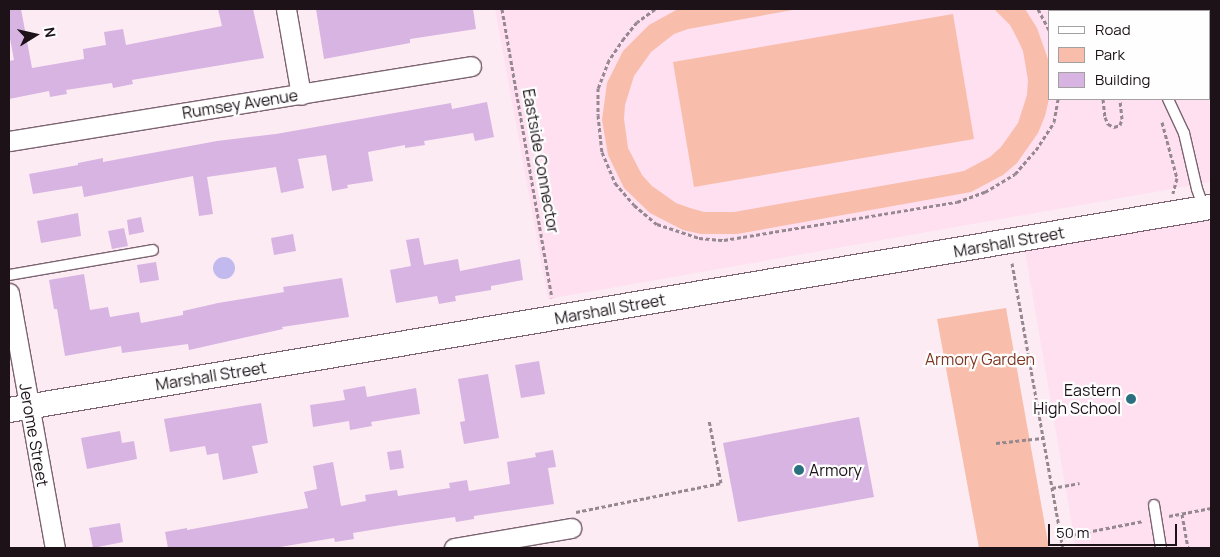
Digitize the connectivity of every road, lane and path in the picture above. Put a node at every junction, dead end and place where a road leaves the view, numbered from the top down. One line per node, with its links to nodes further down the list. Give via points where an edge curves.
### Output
1 (286, 9): 7 (street)
2 (502, 9): 20 (path, Eastside Connector)
3 (655, 9): 8 (path, via 637,22 624,38 609,60 598,88 602,152 615,183 634,205 657,224 699,238 724,240 958,202 986,192 1015,174 1036,150 1054,122)
4 (1038, 9): 5 (path)
5 (1048, 28)
6 (472, 66): 7 (street, Rumsey Avenue)
7 (301, 94): 13 (street, Rumsey Avenue)
8 (1058, 100)
9 (1103, 100): 10 (path, via 1105,117 1114,127 1120,126 1122,119)
10 (1120, 100)
11 (1168, 100): 15 (lane, via 1184,133)
12 (1161, 119): 14 (path, via 1177,178)
13 (9, 141)
14 (1174, 193)
15 (1208, 207): 20 (street, Marshall Street)
16 (153, 250): 18 (lane)
17 (1012, 263): 23 (path)
18 (9, 275)
19 (9, 293): 21 (street, Jerome Street)
20 (556, 318): 21 (street, Marshall Street)
21 (19, 408): 33 (street, Jerome Street)
22 (709, 420): 31 (path, via 721,483)
23 (1043, 438): 24 (path); 26 (path)
24 (996, 443)
25 (1080, 483): 26 (path)
26 (1052, 488): 32 (path)
27 (1154, 505): 30 (lane)
28 (1211, 508): 29 (path)
29 (1182, 514): 30 (path); 37 (path)
30 (1156, 519): 32 (path); 36 (lane)
31 (573, 520): 34 (street)
32 (1060, 536): 35 (path)
33 (55, 548)
34 (454, 548)
35 (1063, 548)
36 (1161, 548)
37 (1188, 548)

